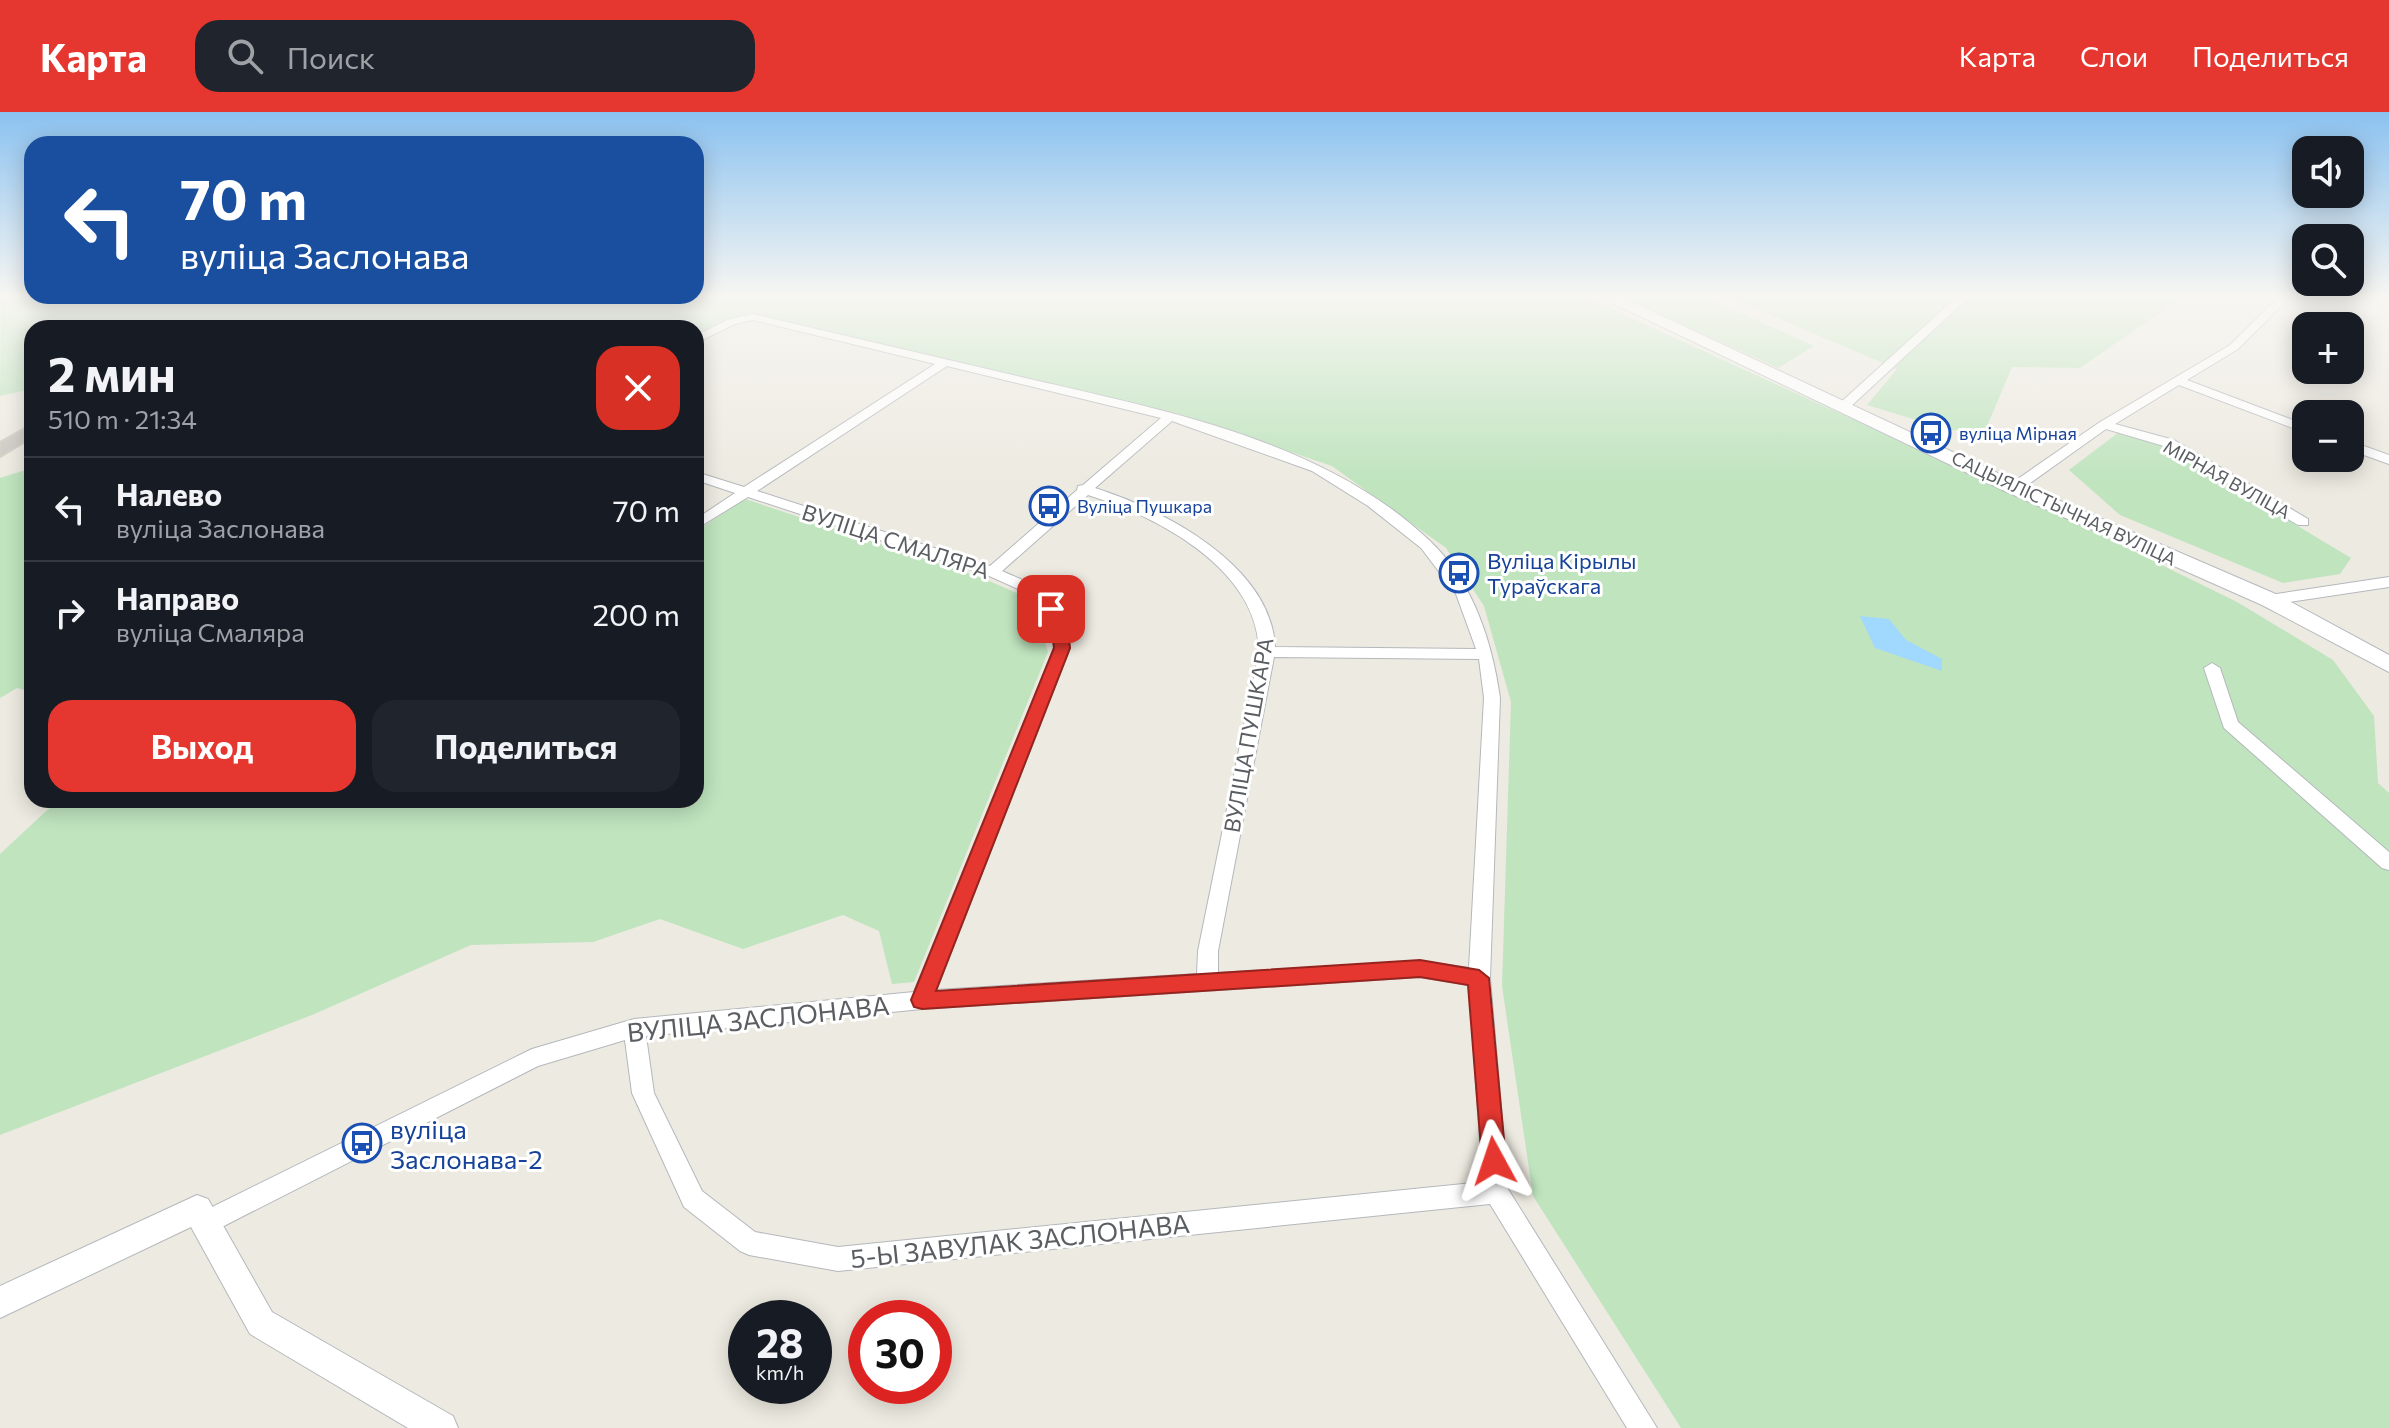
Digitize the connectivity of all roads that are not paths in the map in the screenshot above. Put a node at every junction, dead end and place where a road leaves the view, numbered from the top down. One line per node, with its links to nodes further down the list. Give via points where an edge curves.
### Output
1 (921, 357): 5 (street)
2 (1739, 357): 7 (main road, САЦЫЯЛІСТЫЧНАЯ ВУЛІЦА)
3 (1897, 357): 7 (street)
4 (2217, 357): 6 (street)
5 (944, 363): 8 (street); 16 (street)
6 (2178, 381): 9 (street); 10 (street)
7 (1844, 406): 14 (main road, САЦЫЯЛІСТЫЧНАЯ ВУЛІЦА)
8 (1170, 416): 15 (street); 23 (street, via 1317,468 1373,503 1426,545 1463,594)
9 (2292, 424)
10 (2104, 425): 14 (street); 18 (street, МІРНАЯ ВУЛІЦА, via 2169,443)
11 (2364, 450): 12 (street)
12 (2389, 460)
13 (704, 479): 16 (street, ВУЛІЦА СМАЛЯРА)
14 (2014, 488): 21 (main road, САЦЫЯЛІСТЫЧНАЯ ВУЛІЦА)
15 (1083, 489): 19 (street); 22 (street, ВУЛІЦА ПУШКАРА, via 1130,503 1183,529 1221,560 1268,630)
16 (746, 492): 17 (street); 19 (street, ВУЛІЦА СМАЛЯРА)
17 (704, 520)
18 (2303, 522)
19 (992, 572): 29 (street, ВУЛІЦА СМАЛЯРА, via 1044,595 1059,623 1062,648)
20 (2389, 582): 21 (street)
21 (2270, 600): 24 (main road, САЦЫЯЛІСТЫЧНАЯ ВУЛІЦА)
22 (1267, 652): 23 (street); 28 (street, ВУЛІЦА ПУШКАРА, via 1208,951)
23 (1486, 654): 27 (street, via 1492,698)
24 (2385, 660)
25 (2212, 668): 26 (street, via 2230,724)
26 (2389, 863)
27 (1479, 978): 28 (street, ВУЛІЦА ЗАСЛОНАВА, via 1420,969); 31 (street)
28 (1207, 983): 29 (street, ВУЛІЦА ЗАСЛОНАВА)
29 (922, 1000): 30 (street, ВУЛІЦА ЗАСЛОНАВА)
30 (634, 1028): 31 (street, 5-Ы ЗАВУЛАК ЗАСЛОНАВА, via 643,1093 693,1199 749,1243 838,1259); 32 (street, ВУЛІЦА ЗАСЛОНАВА, via 532,1058)
31 (1496, 1192): 35 (street)
32 (205, 1223): 33 (street, via 197,1209); 34 (street, via 261,1323)
33 (0, 1302)
34 (441, 1428)
35 (1643, 1428)

